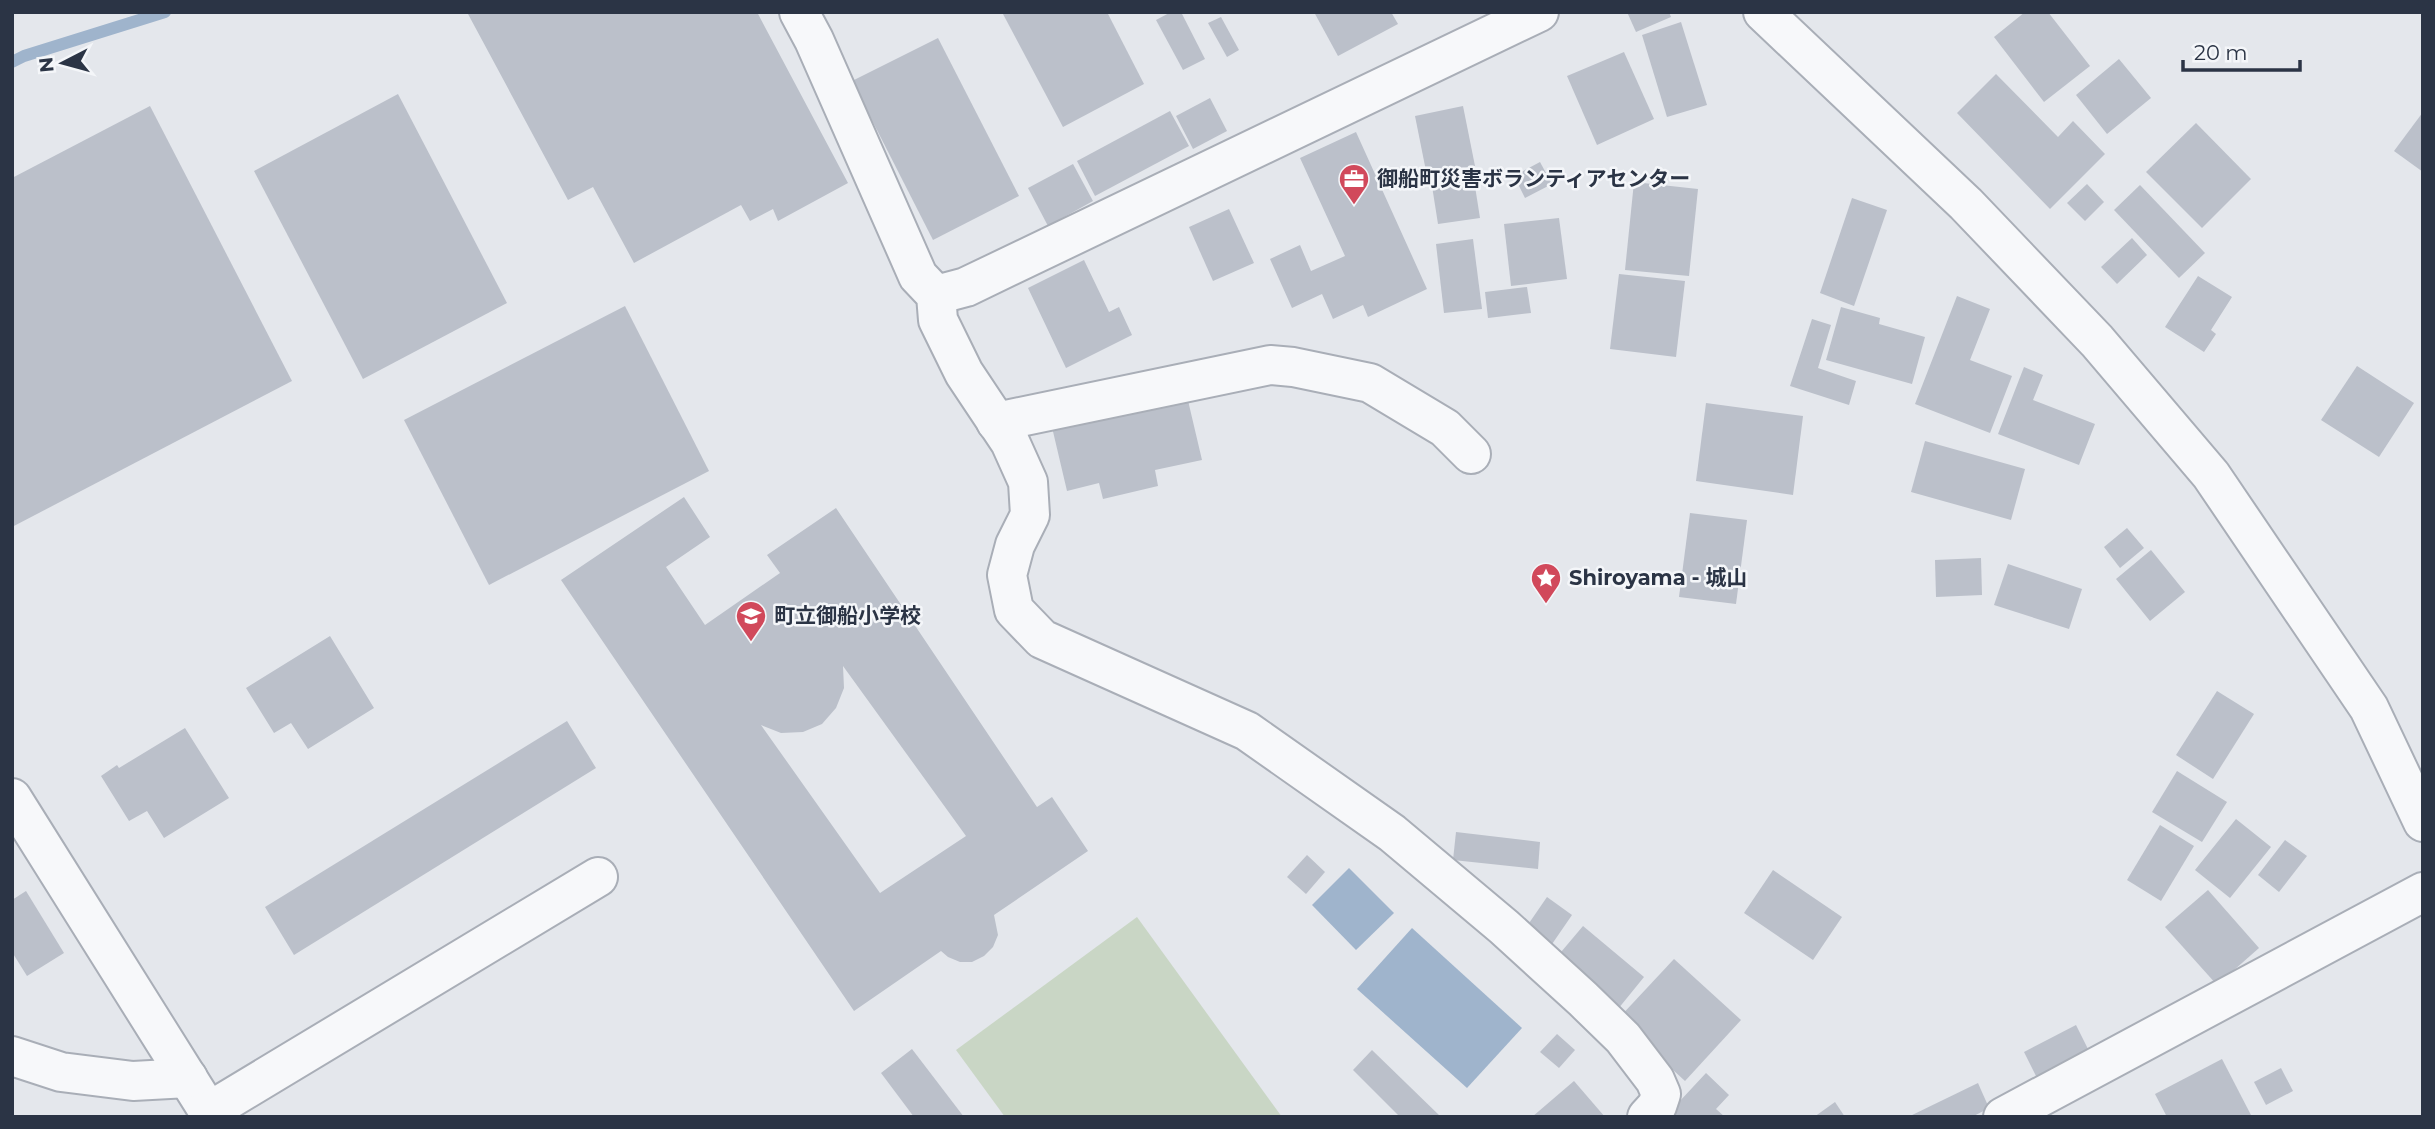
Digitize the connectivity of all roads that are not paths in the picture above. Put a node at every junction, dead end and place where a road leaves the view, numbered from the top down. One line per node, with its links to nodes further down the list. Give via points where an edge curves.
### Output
1 (799, 12): 4 (street, via 918,276)
2 (1539, 12): 4 (street, via 966,287)
3 (1763, 12): 8 (street, via 1966,204 2097,341 2211,475 2369,708)
4 (936, 295): 5 (street, via 938,320 964,373)
5 (996, 422): 6 (street, via 1270,365 1370,383 1445,428); 14 (street, via 1028,482 1030,515 1007,575 1014,610 1023,620 1042,639 1247,731 1392,833 1504,927 1623,1038 1661,1094)
6 (1471, 454)
7 (12, 797): 12 (street)
8 (2423, 822)
9 (598, 877): 13 (street)
10 (2423, 892): 15 (street)
11 (12, 1056): 12 (street, via 61,1072 133,1082)
12 (188, 1078): 13 (street)
13 (210, 1114)
14 (1647, 1117)
15 (2003, 1117)

